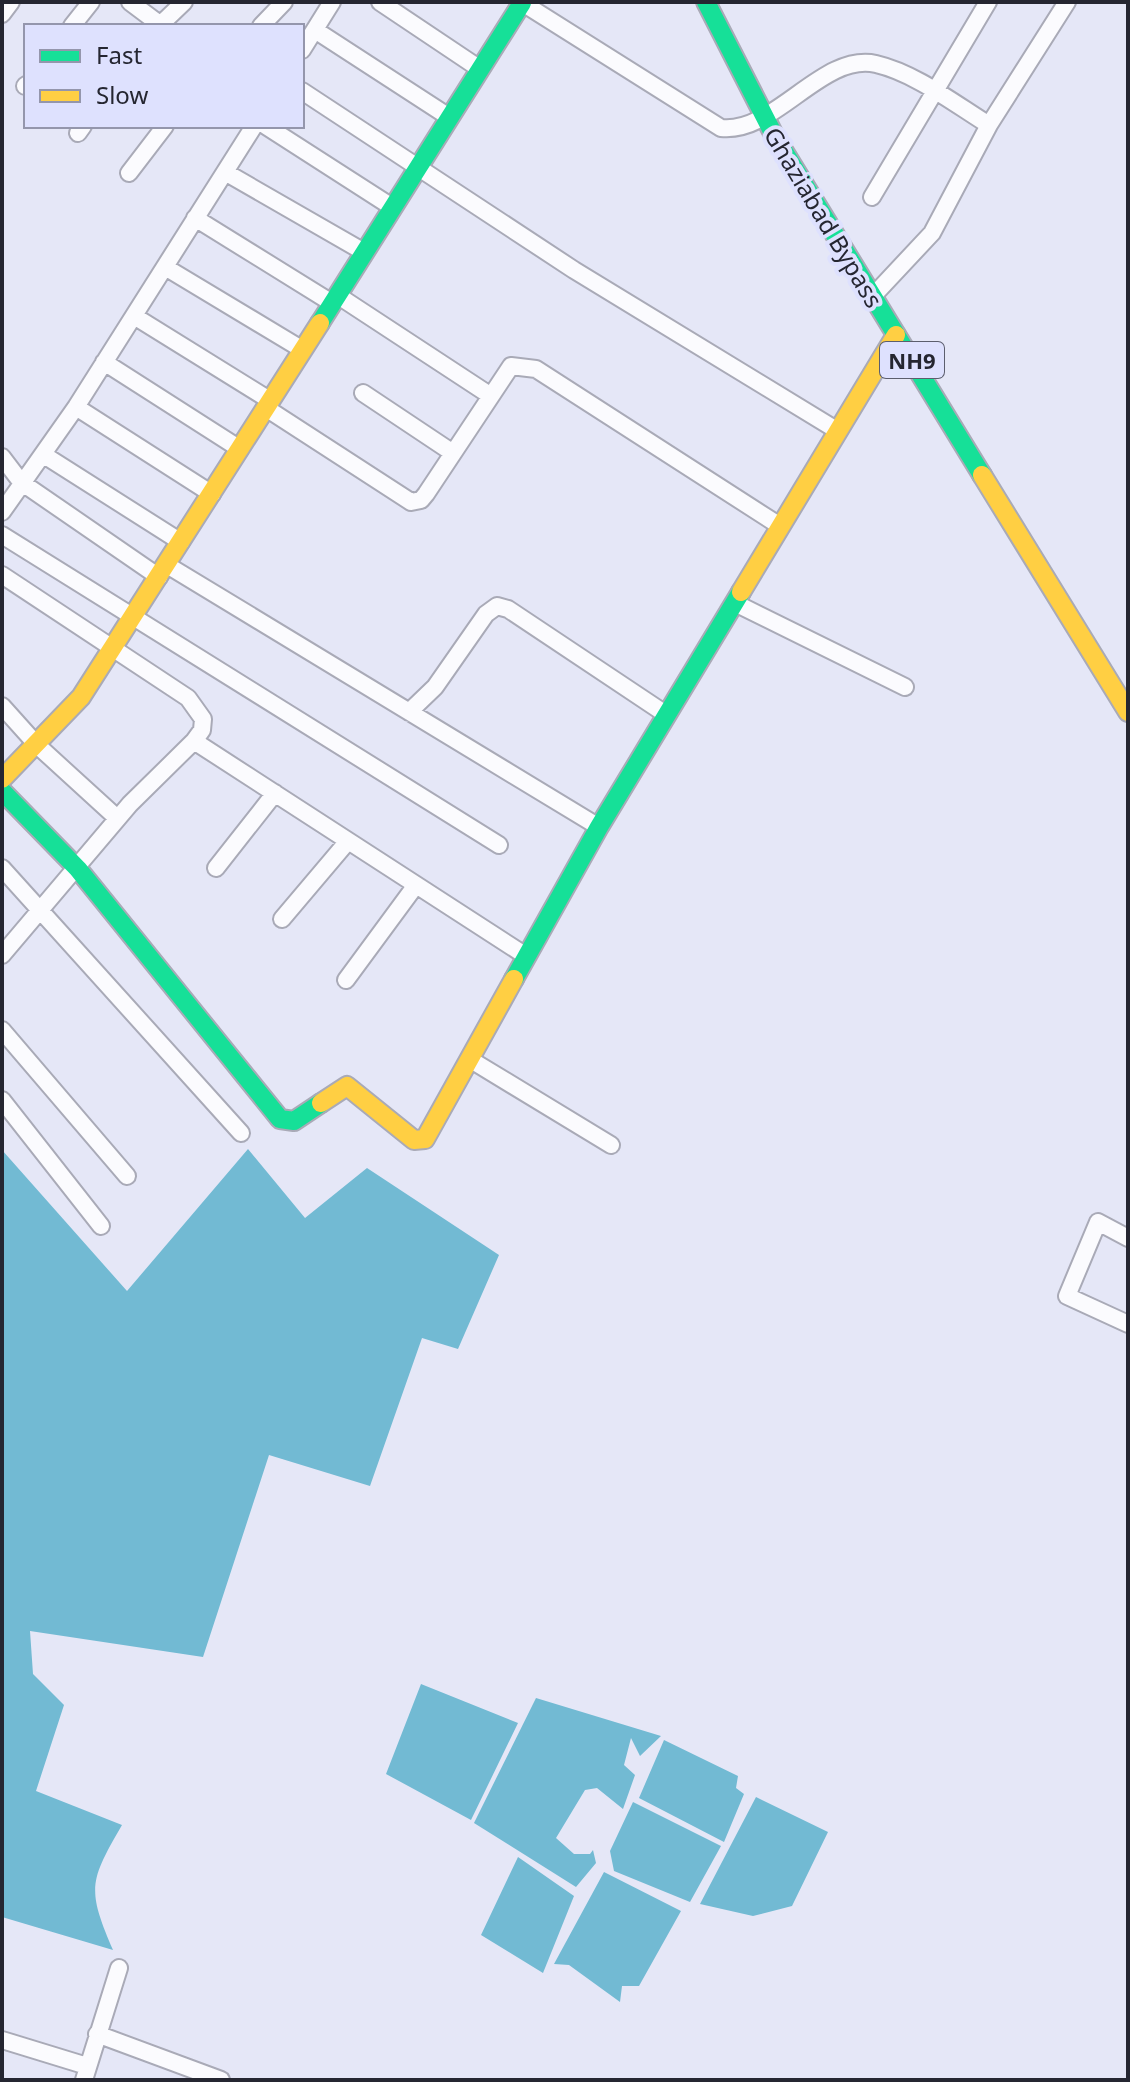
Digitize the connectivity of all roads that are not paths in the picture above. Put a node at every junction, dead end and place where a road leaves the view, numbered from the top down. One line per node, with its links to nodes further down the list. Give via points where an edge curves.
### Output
1 (11, 2): 12 (street)
2 (91, 2): 13 (street)
3 (130, 2): 14 (street)
4 (184, 2): 15 (street)
5 (284, 2): 16 (street)
6 (332, 2): 17 (street)
7 (380, 2): 19 (street)
8 (521, 2): 19 (main road); 22 (street, via 721,128 743,127)
9 (706, 2): 22 (main road, Ghaziabad Bypass / NH9)
10 (988, 2): 21 (street)
11 (1067, 2): 24 (street)
12 (2, 14)
13 (74, 24)
14 (159, 24)
15 (161, 24)
16 (263, 24)
17 (315, 30): 18 (street); 23 (street)
18 (304, 47)
19 (480, 69): 23 (main road)
20 (304, 92): 28 (street)
21 (935, 92): 22 (street, via 874,63 854,65 828,75); 24 (street); 31 (street)
22 (764, 116): 36 (main road, Ghaziabad Bypass / NH9)
23 (449, 117): 28 (main road)
24 (989, 125): 36 (street, via 926,243)
25 (163, 128): 30 (street)
26 (253, 128): 29 (street)
27 (269, 128): 32 (street)
28 (418, 167): 32 (main road); 46 (street, via 574,270)
29 (225, 172): 33 (street); 34 (street)
30 (129, 173)
31 (872, 197)
32 (392, 207): 34 (main road)
33 (195, 218): 35 (street); 37 (street)
34 (364, 252): 37 (main road)
35 (165, 267): 38 (street); 40 (street)
36 (873, 296): 39 (main road, Ghaziabad Bypass / NH9)
37 (335, 299): 40 (main road); 43 (street)
38 (134, 316): 41 (street); 44 (street)
39 (896, 335): 46 (main road); 65 (main road, Ghaziabad Bypass / NH9)
40 (303, 350): 44 (main road)
41 (104, 362): 45 (street); 47 (street)
42 (363, 393): 48 (street)
43 (491, 396): 48 (street); 54 (street, via 511,366 536,369)
44 (268, 404): 47 (main road); 48 (street, via 411,502 421,500)
45 (76, 407): 49 (street); 52 (street)
46 (838, 431): 54 (main road)
47 (240, 449): 52 (main road)
48 (453, 453)
49 (44, 455): 51 (street); 56 (street)
50 (2, 457): 51 (street)
51 (21, 482): 53 (street); 57 (street)
52 (212, 494): 56 (main road)
53 (2, 512)
54 (780, 526): 59 (main road)
55 (2, 535): 60 (street)
56 (181, 542): 57 (main road)
57 (163, 571): 60 (main road); 64 (street)
58 (2, 575): 61 (street)
59 (735, 603): 62 (street); 66 (main road)
60 (134, 617): 61 (main road); 75 (street)
61 (114, 648): 67 (street, via 200,711 202,730); 68 (main road, via 81,697)
62 (905, 687)
63 (2, 706): 68 (street)
64 (409, 712): 66 (street, via 435,687 497,606); 73 (street)
65 (1128, 712)
66 (667, 715): 73 (main road)
67 (194, 741): 71 (street); 72 (street)
68 (37, 745): 69 (main road); 72 (street)
69 (2, 779)
70 (2, 791): 78 (main road)
71 (275, 793): 74 (street); 77 (street)
72 (117, 818): 78 (street)
73 (599, 827): 83 (main road)
74 (348, 841): 79 (street); 81 (street)
75 (499, 845)
76 (2, 868): 80 (street)
77 (216, 868)
78 (78, 869): 80 (street); 86 (main road, via 280,1119 294,1121 347,1086 420,1141 431,1132)
79 (416, 885): 83 (street); 84 (street)
80 (41, 911): 82 (street); 88 (street)
81 (282, 919)
82 (2, 955)
83 (526, 956): 86 (main road)
84 (346, 980)
85 (2, 1030): 90 (street)
86 (471, 1060): 89 (street)
87 (2, 1100): 91 (street)
88 (241, 1133)
89 (611, 1145)
90 (127, 1176)
91 (101, 1226)
92 (1128, 1238): 93 (street, via 1098,1222 1067,1296)
93 (1128, 1324)
94 (119, 1968): 95 (street)
95 (97, 2034): 97 (street); 98 (street)
96 (2, 2040): 97 (street)
97 (85, 2073)
98 (221, 2080)

